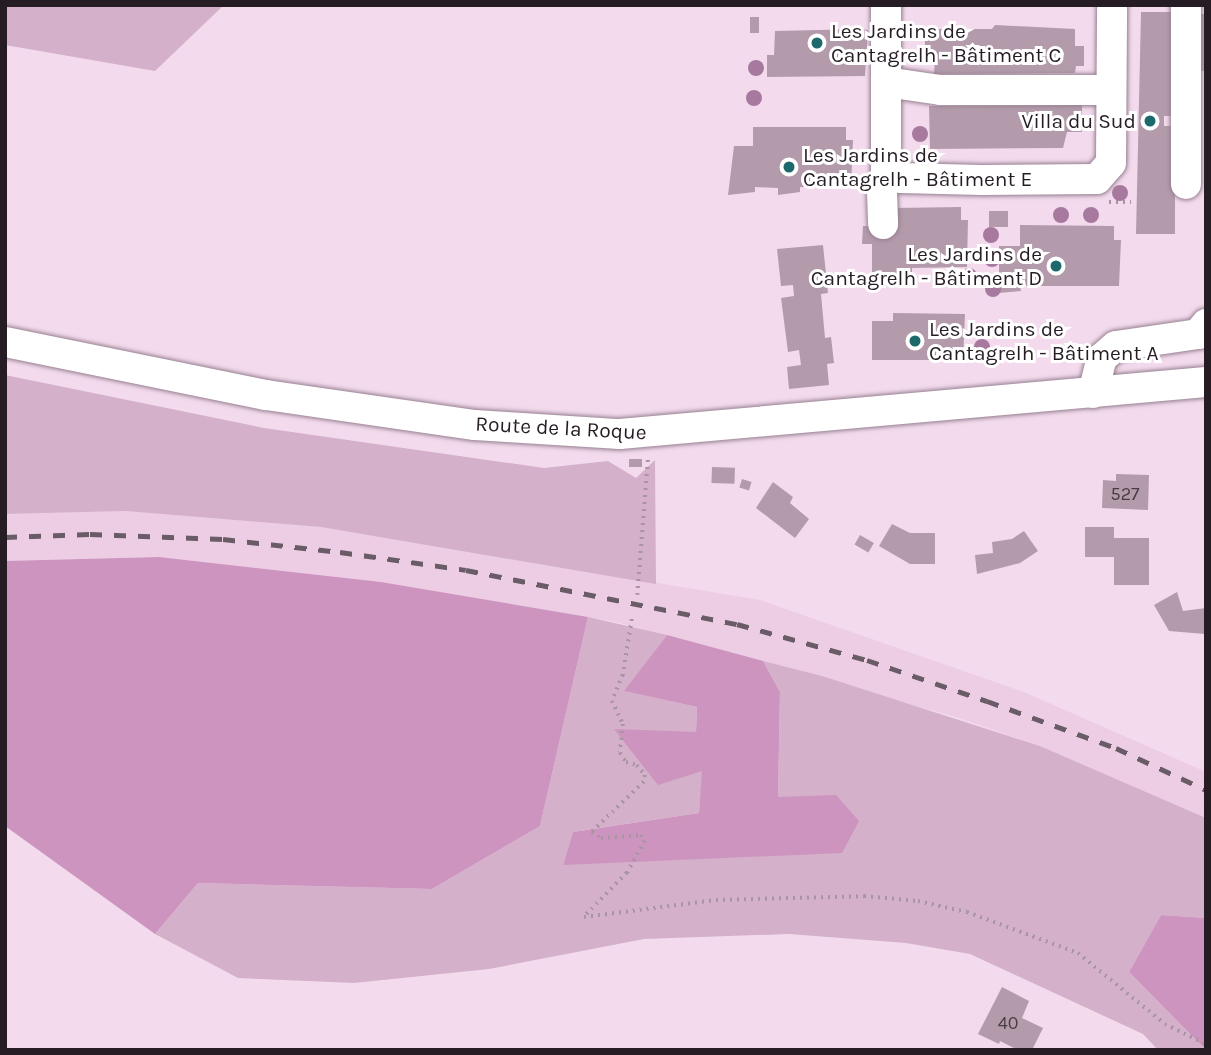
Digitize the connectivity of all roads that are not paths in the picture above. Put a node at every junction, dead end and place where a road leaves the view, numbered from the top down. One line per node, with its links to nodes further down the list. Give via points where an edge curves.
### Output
1 (886, 5): 4 (street)
2 (1112, 5): 5 (street)
3 (1186, 5): 6 (street)
4 (886, 82): 5 (street, via 940,90); 5 (street, via 886,173 901,178 1097,179 1111,163)
5 (1111, 90)
6 (1186, 184)
7 (882, 192): 8 (street)
8 (883, 224)
9 (1206, 324): 12 (street, via 1198,334 1116,346 1101,358)
10 (5, 342): 12 (street, Route de la Roque, via 267,395 475,425 650,432)
11 (1206, 382): 12 (street, Route de la Roque)
12 (1093, 393)

